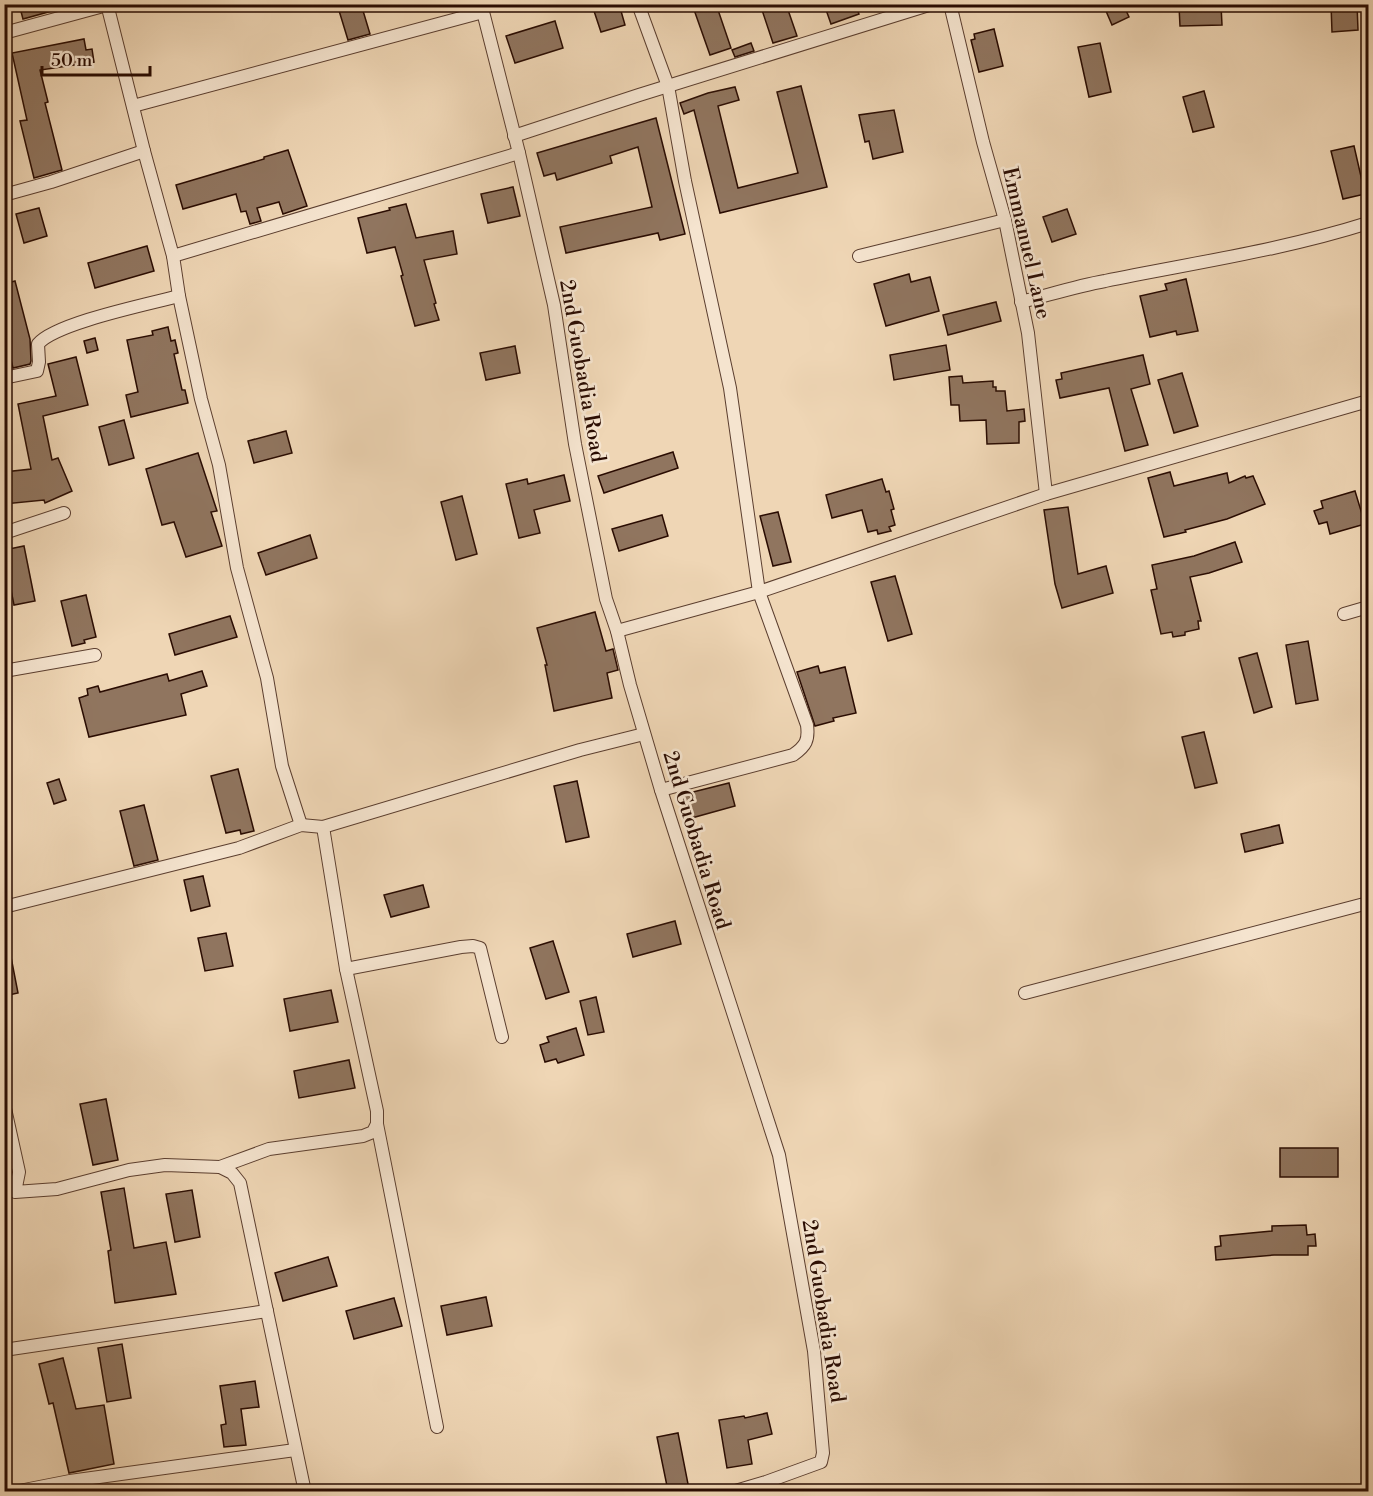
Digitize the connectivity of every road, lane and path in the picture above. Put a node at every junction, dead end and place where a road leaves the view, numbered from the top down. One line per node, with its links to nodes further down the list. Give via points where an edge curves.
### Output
1 (638, 4): 7 (street)
2 (950, 4): 13 (street, Emmanuel Lane)
3 (107, 5): 6 (street); 8 (street)
4 (929, 5): 7 (street)
5 (482, 8): 8 (street); 9 (street, 2nd Guobadia Road)
6 (4, 33)
7 (668, 86): 9 (street); 24 (street, via 730,388)
8 (133, 106): 10 (street)
9 (514, 136): 11 (street, 2nd Guobadia Road)
10 (144, 151): 12 (street); 15 (street)
11 (519, 153): 15 (street); 27 (street, 2nd Guobadia Road, via 554,305 575,444 606,599)
12 (4, 195)
13 (1005, 220): 16 (street); 18 (street, Emmanuel Lane)
14 (1368, 223): 18 (street)
15 (173, 256): 17 (street)
16 (859, 256)
17 (179, 297): 19 (street, via 78,322 38,344 37,371); 32 (street, via 219,465 237,568 267,678 282,766)
18 (1021, 302): 21 (street, Emmanuel Lane)
19 (4, 378)
20 (1368, 401): 21 (street)
21 (1046, 494): 24 (street)
22 (64, 513): 23 (street)
23 (4, 533)
24 (759, 592): 27 (street); 31 (street, via 807,725 805,747 793,755)
25 (1368, 607): 26 (street)
26 (1344, 614)
27 (617, 632): 30 (street, 2nd Guobadia Road)
28 (95, 655): 29 (street)
29 (4, 671)
30 (644, 734): 31 (street, 2nd Guobadia Road); 33 (street)
31 (661, 790): 49 (street, 2nd Guobadia Road, via 779,1155 814,1351 821,1462)
32 (301, 825): 33 (street); 35 (street, via 239,848)
33 (323, 827): 36 (street)
34 (1368, 903): 37 (street)
35 (4, 907)
36 (346, 969): 38 (street, via 461,947 480,948); 40 (street)
37 (1025, 993)
38 (502, 1037)
39 (4, 1104): 42 (street, via 19,1172)
40 (377, 1124): 41 (street, via 373,1132 363,1136 269,1149); 45 (street)
41 (220, 1167): 42 (street, via 147,1166 57,1189); 43 (street, via 240,1183)
42 (10, 1193)
43 (267, 1311): 44 (street); 46 (street)
44 (4, 1350)
45 (437, 1427)
46 (295, 1450): 47 (street); 48 (street)
47 (14, 1491)
48 (304, 1491)
49 (732, 1491)

